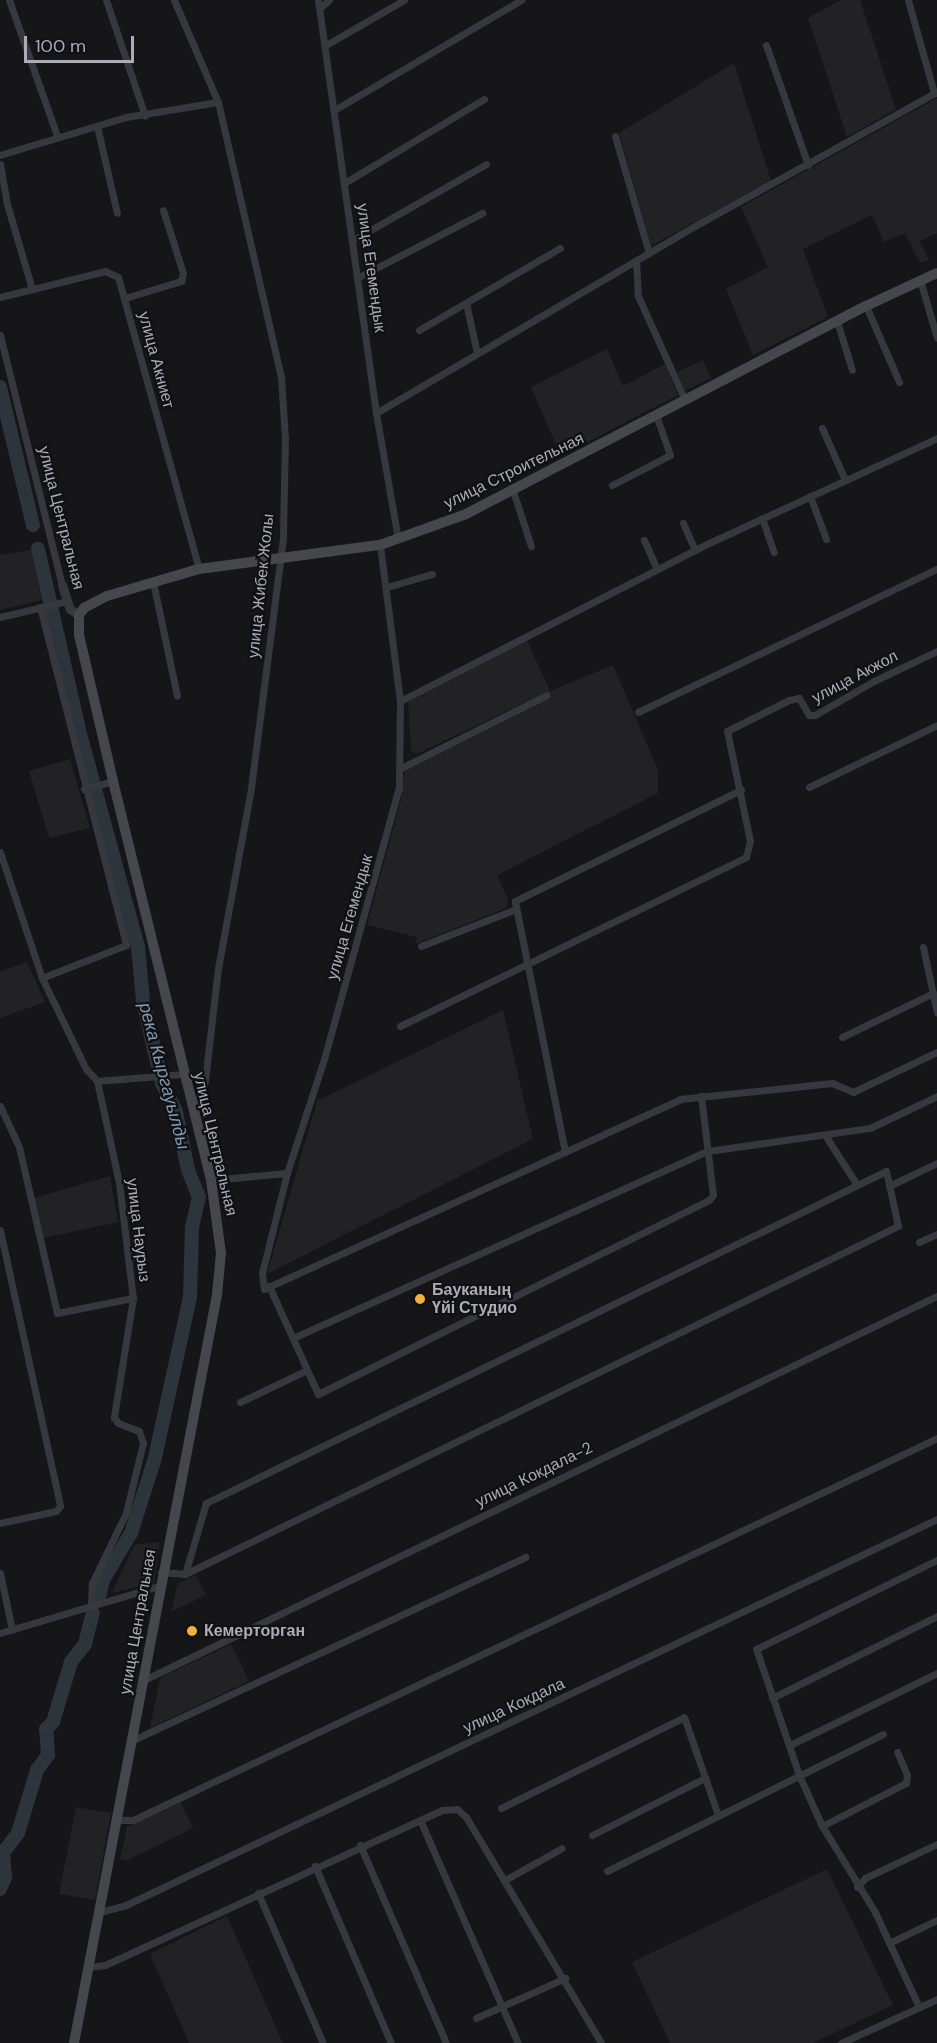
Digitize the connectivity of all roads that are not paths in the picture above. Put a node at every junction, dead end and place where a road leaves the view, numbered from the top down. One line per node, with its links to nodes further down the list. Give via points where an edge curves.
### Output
1 (9, 0): 18 (street)
2 (106, 0): 15 (street)
3 (174, 0): 13 (street, улица Жибек Жолы, via 187,38)
4 (329, 0): 8 (street)
5 (404, 0): 9 (street)
6 (520, 0): 14 (street)
7 (908, 0): 11 (street)
8 (319, 4): 9 (street, улица Егемендык)
9 (326, 45): 14 (street, улица Егемендык)
10 (766, 45): 22 (street)
11 (936, 93): 22 (street)
12 (484, 99): 23 (street)
13 (218, 102): 15 (street); 64 (street, улица Жибек Жолы, via 246,214 285,404 283,538)
14 (336, 109): 23 (street, улица Егемендык)
15 (145, 116): 16 (street)
16 (97, 126): 18 (street); 25 (street)
17 (615, 136): 29 (street)
18 (58, 138): 19 (street)
19 (1, 152)
20 (0, 164): 34 (street, via 7,204)
21 (486, 164): 27 (street)
22 (808, 165): 29 (street)
23 (346, 182): 27 (street, улица Егемендык)
24 (163, 210): 36 (street, via 183,273 181,281)
25 (117, 213)
26 (482, 213): 32 (street)
27 (353, 240): 32 (street, улица Егемендык)
28 (560, 248): 37 (street)
29 (649, 253): 30 (street)
30 (636, 260): 43 (street); 46 (street, via 638,296)
31 (937, 273): 33 (main road, улица Строительная)
32 (359, 277): 47 (street, улица Егемендык)
33 (920, 280): 38 (main road, улица Строительная); 42 (street)
34 (32, 289): 35 (street, улица Акниет); 36 (street, улица Акниет, via 105,271 118,277)
35 (0, 297)
36 (125, 298): 65 (street, улица Акниет)
37 (466, 303): 40 (street); 43 (street)
38 (866, 306): 39 (main road, улица Строительная); 45 (street)
39 (837, 321): 44 (street); 46 (main road, улица Строительная)
40 (419, 330)
41 (0, 335): 70 (street, улица Центральная)
42 (937, 338)
43 (477, 353): 47 (street)
44 (852, 370)
45 (899, 382)
46 (685, 400): 48 (main road, улица Строительная)
47 (376, 413): 57 (street, улица Егемендык)
48 (656, 416): 52 (street, via 670,455); 53 (main road, улица Строительная)
49 (822, 429): 51 (street)
50 (937, 438): 51 (street)
51 (845, 480): 54 (street)
52 (612, 485)
53 (513, 491): 57 (main road, улица Строительная, via 466,514); 61 (street)
54 (810, 496): 55 (street); 58 (street)
55 (762, 518): 62 (street); 63 (street)
56 (683, 523): 62 (street)
57 (398, 539): 60 (main road, улица Строительная)
58 (826, 539)
59 (644, 540): 66 (street)
60 (380, 545): 64 (main road, улица Строительная); 71 (street, улица Егемендык)
61 (531, 546)
62 (695, 550): 66 (street)
63 (774, 552)
64 (278, 558): 65 (main road, улица Строительная); 103 (street, улица Жибек Жолы, via 250,794 218,968 206,1080)
65 (199, 569): 69 (main road, улица Строительная)
66 (657, 569): 79 (street)
67 (937, 569): 80 (street)
68 (432, 574): 71 (street)
69 (153, 582): 74 (main road, улица Строительная, via 90,603); 78 (street)
70 (62, 585): 72 (street, улица Центральная)
71 (387, 587): 79 (street, улица Егемендык)
72 (67, 601): 73 (street); 74 (street, улица Центральная)
73 (46, 606): 75 (street); 85 (street)
74 (79, 615): 83 (main road, улица Центральная, via 79,635)
75 (0, 617)
76 (937, 651): 86 (street, улица Акжол, via 815,715 809,715 799,698 727,731)
77 (547, 695): 82 (street)
78 (177, 696)
79 (400, 701): 82 (street, улица Егемендык)
80 (638, 712)
81 (937, 725): 84 (street)
82 (401, 768): 108 (street, улица Егемендык, via 393,813)
83 (109, 782): 85 (street); 98 (main road, улица Центральная)
84 (809, 787)
85 (86, 789): 92 (street, via 126,945)
86 (741, 790): 88 (street, via 515,901); 91 (street, via 750,841 746,857)
87 (0, 852): 92 (street, улица Наурыз)
88 (516, 909): 89 (street); 91 (street)
89 (421, 946)
90 (923, 946): 93 (street)
91 (527, 964): 95 (street); 106 (street)
92 (42, 978): 99 (street, улица Наурыз, via 86,1070)
93 (933, 993): 94 (street); 96 (street)
94 (937, 1012)
95 (400, 1026)
96 (842, 1037)
97 (937, 1052): 100 (street, via 853,1092 832,1083)
98 (183, 1074): 99 (street); 103 (main road, улица Центральная)
99 (97, 1081): 117 (street, улица Наурыз, via 119,1182)
100 (701, 1096): 105 (street); 106 (street, via 665,1105)
101 (937, 1096): 104 (street, via 870,1128)
102 (0, 1106): 117 (street, via 19,1147 57,1313)
103 (193, 1112): 109 (main road, улица Центральная)
104 (825, 1135): 105 (street); 110 (street)
105 (708, 1151): 118 (street); 119 (street, via 713,1195 709,1200 318,1394)
106 (565, 1152): 115 (street)
107 (937, 1163): 111 (street)
108 (287, 1173): 109 (street); 115 (street, улица Егемендык, via 262,1273)
109 (211, 1180): 126 (main road, улица Центральная, via 218,1217 220,1273)
110 (857, 1185): 111 (street, via 886,1171); 128 (street, via 206,1503)
111 (889, 1186): 128 (street, via 898,1226)
112 (0, 1230): 123 (street, via 60,1506 56,1511)
113 (937, 1234): 114 (street)
114 (919, 1242)
115 (266, 1288): 118 (street)
116 (937, 1296): 135 (street, улица Кокдала-2)
117 (134, 1298): 130 (street, улица Наурыз, via 114,1417 118,1423 139,1431 144,1443 126,1513 92,1582)
118 (293, 1338): 119 (street)
119 (307, 1370): 120 (street)
120 (240, 1402)
121 (937, 1438): 145 (street, via 134,1820)
122 (937, 1519): 157 (street, улица Кокдала, via 126,1905)
123 (0, 1523)
124 (525, 1557): 138 (street)
125 (937, 1560): 136 (street, via 756,1649)
126 (161, 1572): 128 (street); 129 (main road, улица Центральная)
127 (0, 1573): 132 (street)
128 (185, 1574)
129 (159, 1586): 130 (street); 135 (main road, улица Центральная)
130 (91, 1605): 132 (street)
131 (937, 1616): 136 (street)
132 (12, 1629): 133 (street)
133 (0, 1633)
134 (937, 1673): 139 (street)
135 (144, 1680): 138 (main road, улица Центральная)
136 (772, 1698): 139 (street)
137 (883, 1734): 141 (street)
138 (133, 1740): 145 (main road, улица Центральная)
139 (790, 1745): 141 (street)
140 (897, 1752): 147 (street, via 908,1774 906,1783)
141 (799, 1775): 144 (street); 147 (street)
142 (705, 1778): 143 (street, via 684,1717); 144 (street); 148 (street)
143 (501, 1808)
144 (718, 1815): 153 (street)
145 (118, 1820): 157 (main road, улица Центральная)
146 (420, 1820): 150 (street); 154 (street, via 442,1810 457,1809); 163 (street)
147 (822, 1826): 155 (street)
148 (592, 1835)
149 (937, 1844): 155 (street, via 866,1878)
150 (360, 1845): 152 (street); 169 (street)
151 (562, 1848): 154 (street)
152 (315, 1866): 156 (street); 168 (street)
153 (607, 1871)
154 (505, 1880): 161 (street)
155 (857, 1887): 159 (street)
156 (258, 1893): 160 (street, via 105,1965); 167 (street)
157 (100, 1912): 160 (main road, улица Центральная)
158 (937, 1920): 159 (street)
159 (889, 1943): 164 (street)
160 (89, 1967): 166 (main road, улица Центральная)
161 (565, 1978): 163 (street); 171 (street)
162 (937, 1999): 164 (street)
163 (503, 2006): 165 (street); 170 (street)
164 (919, 2007): 172 (street)
165 (476, 2018)
166 (74, 2043)
167 (323, 2043)
168 (391, 2043)
169 (446, 2043)
170 (518, 2043)
171 (602, 2043)
172 (841, 2043)

